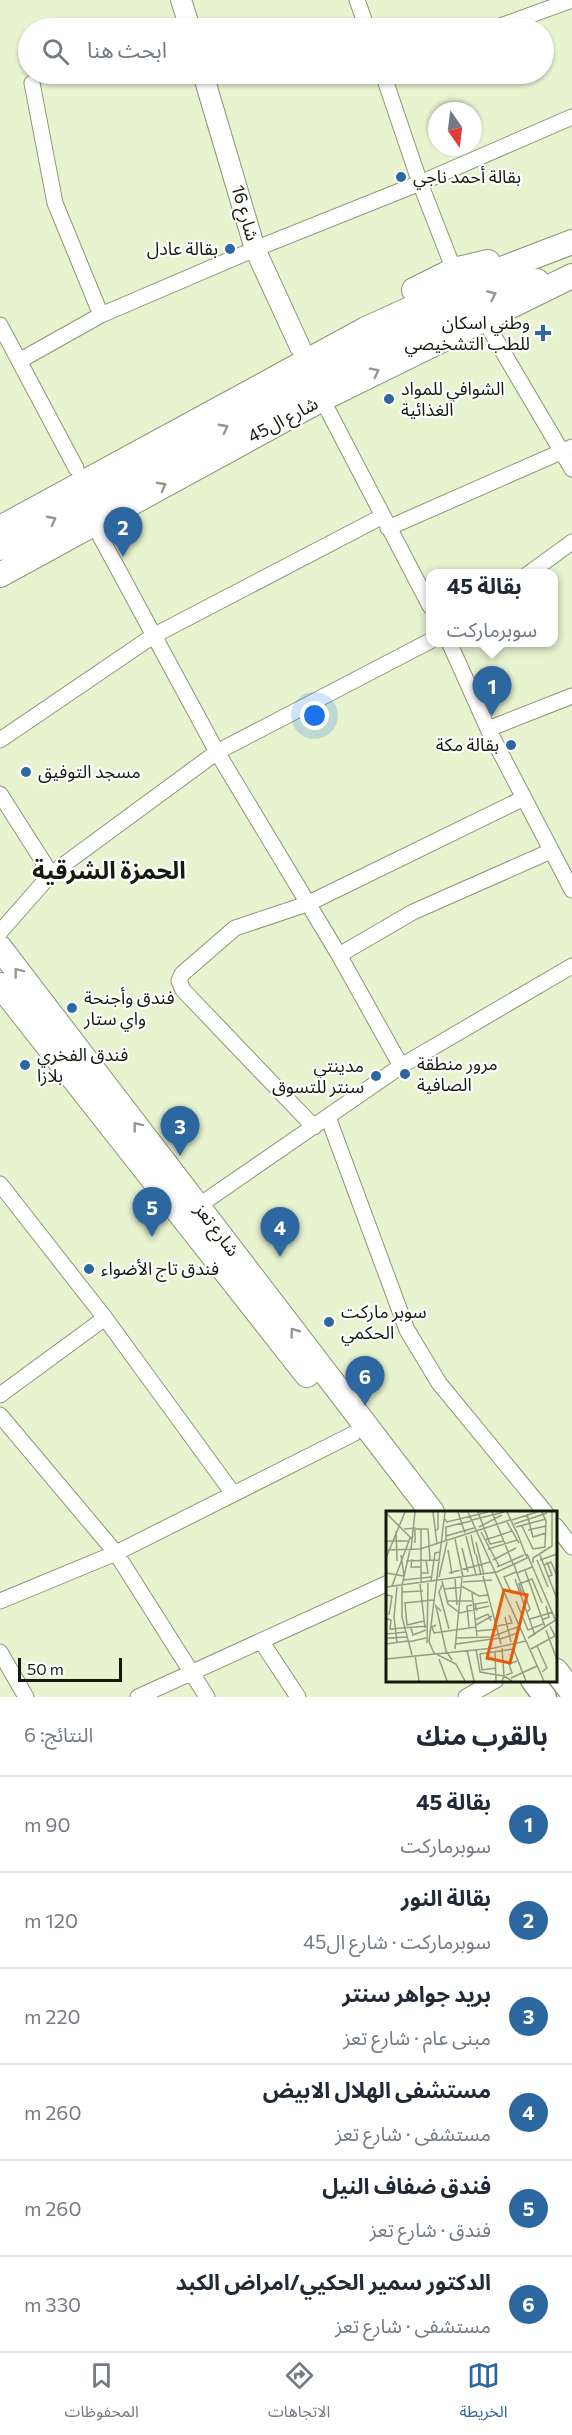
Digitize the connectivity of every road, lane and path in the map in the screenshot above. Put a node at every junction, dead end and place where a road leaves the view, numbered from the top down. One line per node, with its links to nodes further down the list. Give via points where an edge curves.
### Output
1 (181, 0): 4 (street)
2 (357, 0): 5 (street)
3 (572, 0): 6 (street)
4 (187, 18)
5 (363, 18)
6 (522, 18)
7 (32, 84): 16 (street, via 55,203)
8 (206, 84): 13 (street, شارع 16)
9 (391, 84): 11 (street)
10 (572, 117): 11 (street)
11 (420, 183): 13 (street); 14 (street)
12 (572, 242): 14 (main road); 29 (main road, via 478,278 366,329)
13 (255, 249): 16 (street); 20 (street, شارع 16)
14 (454, 270): 20 (main road)
15 (572, 274): 17 (main road, شارع ال45); 31 (main road, شارع ال45, one-way to 15, via 379,346 508,288)
16 (101, 315): 21 (street)
17 (483, 318): 22 (main road, شارع ال45, one-way to 17); 23 (street)
18 (0, 324): 19 (street)
19 (4, 343): 21 (street)
20 (300, 347): 24 (main road)
21 (19, 361): 24 (street)
22 (322, 399): 27 (street); 28 (main road, شارع ال45, one-way to 22)
23 (566, 449): 25 (street); 27 (street)
24 (76, 468): 26 (main road)
25 (572, 469)
26 (0, 510)
27 (386, 522): 34 (street); 35 (street)
28 (93, 523): 33 (main road, شارع ال45); 35 (street)
29 (0, 528)
30 (572, 542): 32 (street)
31 (0, 548)
32 (534, 569)
33 (0, 575)
34 (426, 598)
35 (153, 636): 40 (street); 41 (street)
36 (426, 643): 41 (street)
37 (451, 647): 39 (street)
38 (572, 696): 39 (street)
39 (488, 729): 43 (street)
40 (0, 740)
41 (217, 752): 45 (street); 47 (street)
42 (0, 794): 45 (street)
43 (524, 798): 44 (street); 47 (street)
44 (551, 851): 46 (street); 50 (street, via 413,912)
45 (51, 874): 48 (street)
46 (572, 890)
47 (308, 904): 50 (street); 55 (street, via 235,928 182,974 179,981 183,990)
48 (0, 932)
49 (0, 948): 57 (main road, شارع تعز, one-way to 49)
50 (339, 955): 53 (street)
51 (572, 966): 53 (street)
52 (0, 985): 57 (main road, شارع تعز)
53 (401, 1066): 54 (street)
54 (328, 1117): 55 (street); 65 (street, via 407,1330 439,1383)
55 (314, 1127): 57 (street)
56 (0, 1184): 58 (street)
57 (190, 1212): 61 (main road, شارع تعز); 64 (main road, شارع تعز, one-way to 57)
58 (105, 1318): 59 (street); 62 (street)
59 (0, 1395)
60 (0, 1415): 68 (street)
61 (353, 1434): 62 (street); 63 (main road, شارع تعز)
62 (232, 1492): 68 (street)
63 (411, 1511)
64 (431, 1511)
65 (544, 1511)
66 (557, 1528): 67 (street)
67 (572, 1547)
68 (116, 1553): 70 (street); 74 (street)
69 (386, 1583): 71 (street)
70 (0, 1601)
71 (261, 1641): 74 (street); 84 (street)
72 (0, 1652): 81 (street)
73 (557, 1658): 76 (main road)
74 (191, 1673): 82 (street); 83 (street)
75 (557, 1673): 80 (main road)
76 (572, 1677)
77 (492, 1682): 85 (street)
78 (534, 1682): 86 (main road)
79 (546, 1682): 87 (main road)
80 (572, 1692)
81 (26, 1697)
82 (138, 1697)
83 (207, 1697)
84 (298, 1697)
85 (466, 1697)
86 (545, 1697)
87 (558, 1697)

